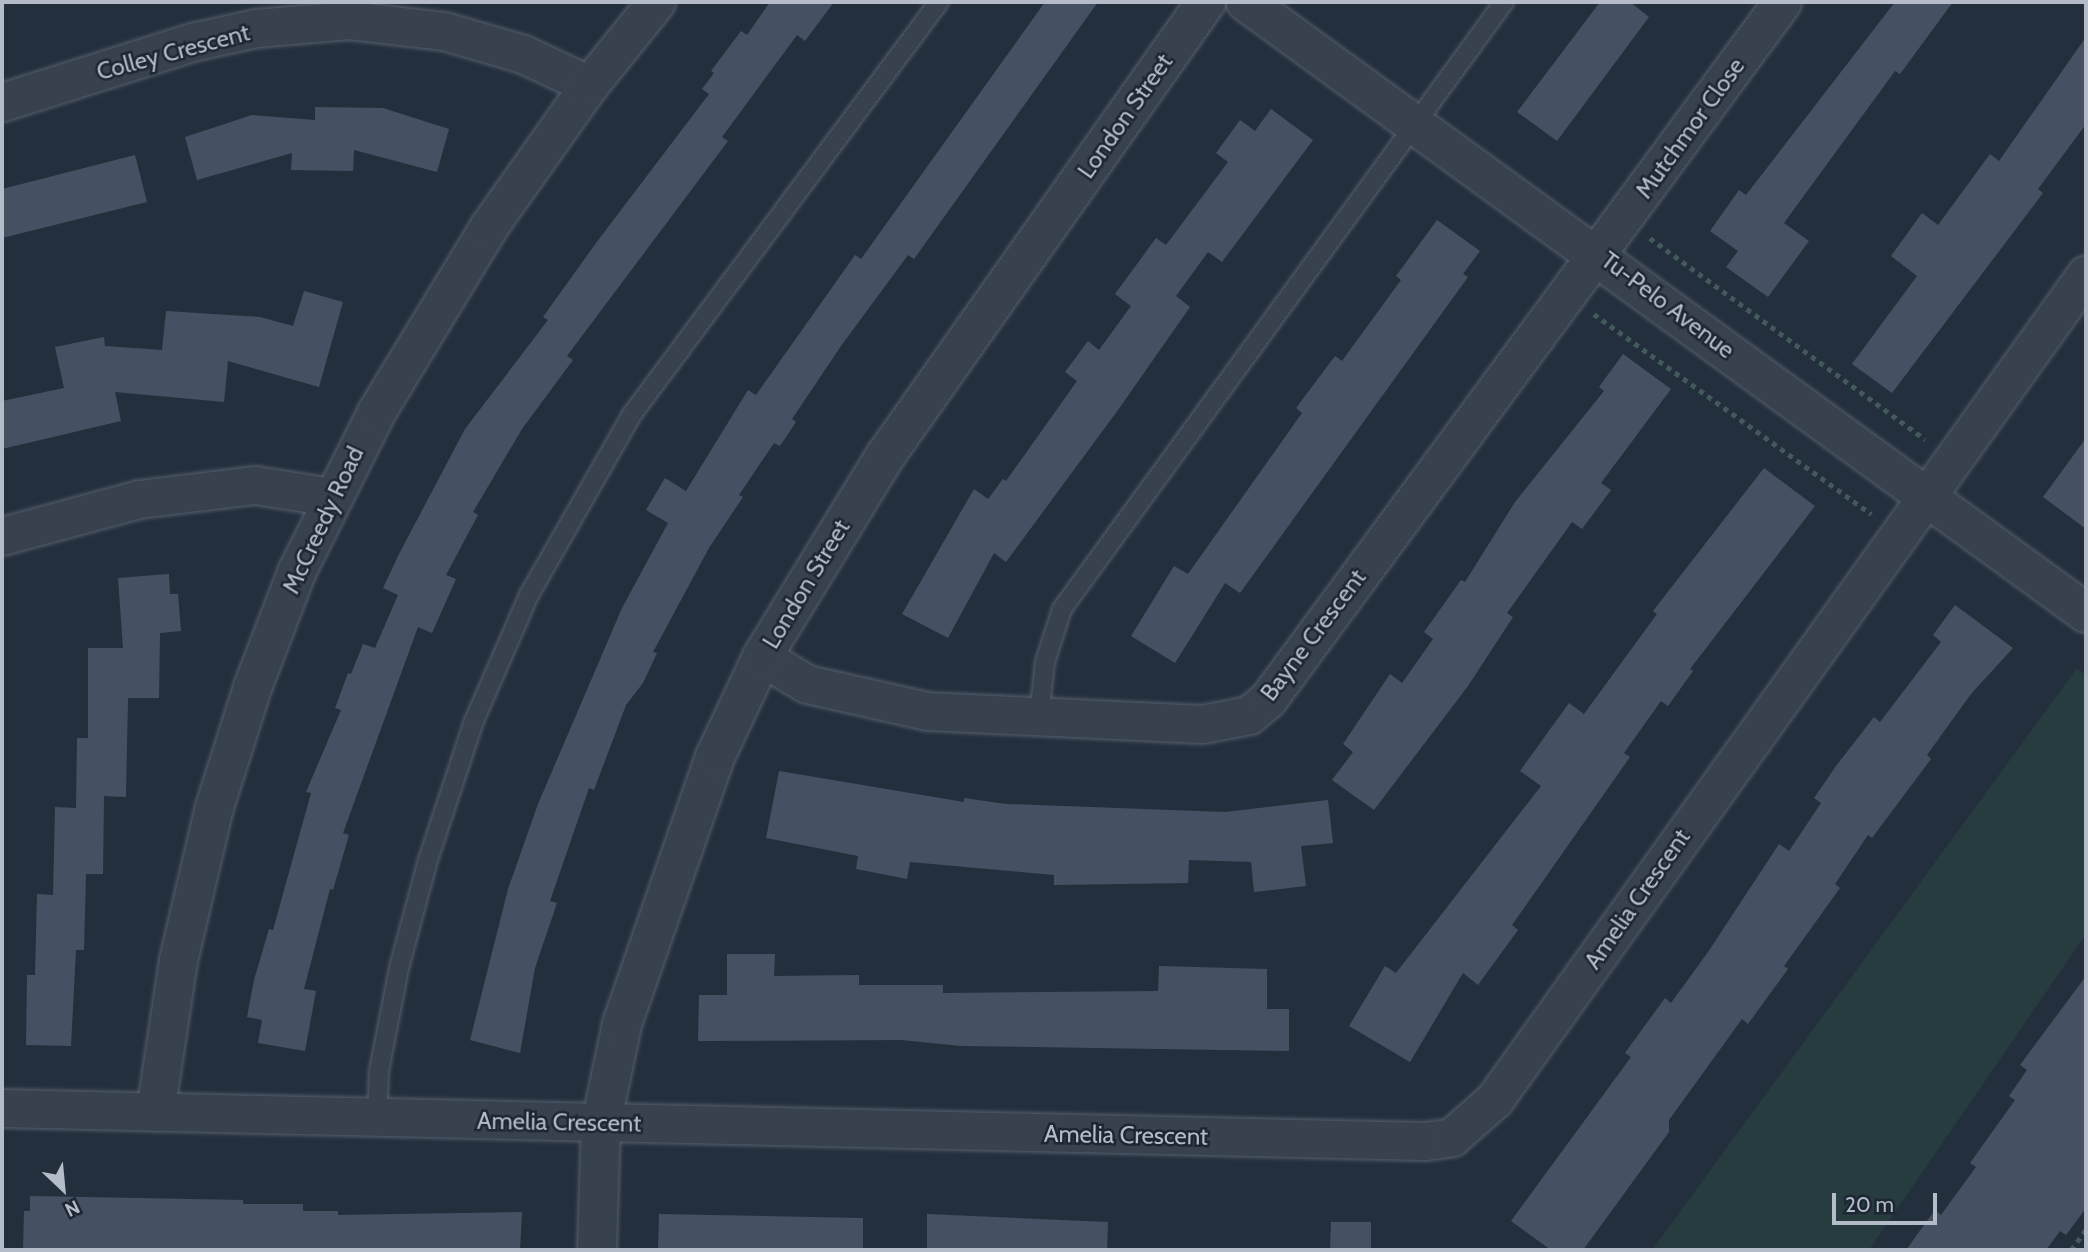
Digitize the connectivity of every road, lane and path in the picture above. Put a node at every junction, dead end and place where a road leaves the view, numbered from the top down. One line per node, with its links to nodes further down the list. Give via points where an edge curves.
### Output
1 (656, 2): 7 (street, McCreedy Road)
2 (939, 2): 24 (lane, via 633,413 529,595 474,721 428,860 398,968 379,1071)
3 (1206, 2): 20 (street, London Street, via 886,455)
4 (1246, 2): 9 (street, Tu-Pelo Avenue)
5 (1504, 2): 9 (lane)
6 (1782, 2): 10 (street, Mutchmor Close)
7 (589, 85): 8 (street, Colley Crescent, via 523,54 444,31 349,20 256,28 196,41); 16 (street, McCreedy Road, via 489,226 376,412)
8 (2, 102)
9 (1416, 123): 11 (street, Tu-Pelo Avenue); 21 (lane, via 1062,609 1045,662)
10 (1624, 219): 11 (street, Mutchmor Close); 14 (path)
11 (1599, 254): 13 (street, Bayne Crescent); 15 (street, Tu-Pelo Avenue)
12 (2086, 274): 14 (street)
13 (1568, 295): 17 (path); 21 (street, Bayne Crescent, via 1268,699 1249,715 1202,724)
14 (1951, 459): 15 (street)
15 (1924, 496): 17 (street, Amelia Crescent); 19 (street, Tu-Pelo Avenue)
16 (331, 497): 18 (street, via 255,485 139,499); 23 (street, McCreedy Road, via 252,687 214,807 178,960)
17 (1897, 533): 25 (street, Amelia Crescent, via 1494,1100 1452,1137 1425,1142)
18 (2, 536)
19 (2086, 613)
20 (762, 657): 21 (street, Bayne Crescent, via 807,684 927,711); 25 (street, London Street, via 715,757 622,1024)
21 (1039, 717)
22 (2, 1108): 23 (street, Amelia Crescent)
23 (155, 1112): 24 (street, Amelia Crescent)
24 (377, 1117): 25 (street, Amelia Crescent)
25 (601, 1124): 27 (street, London Street)
26 (2086, 1229): 28 (path)
27 (597, 1250)
28 (2071, 1250)

